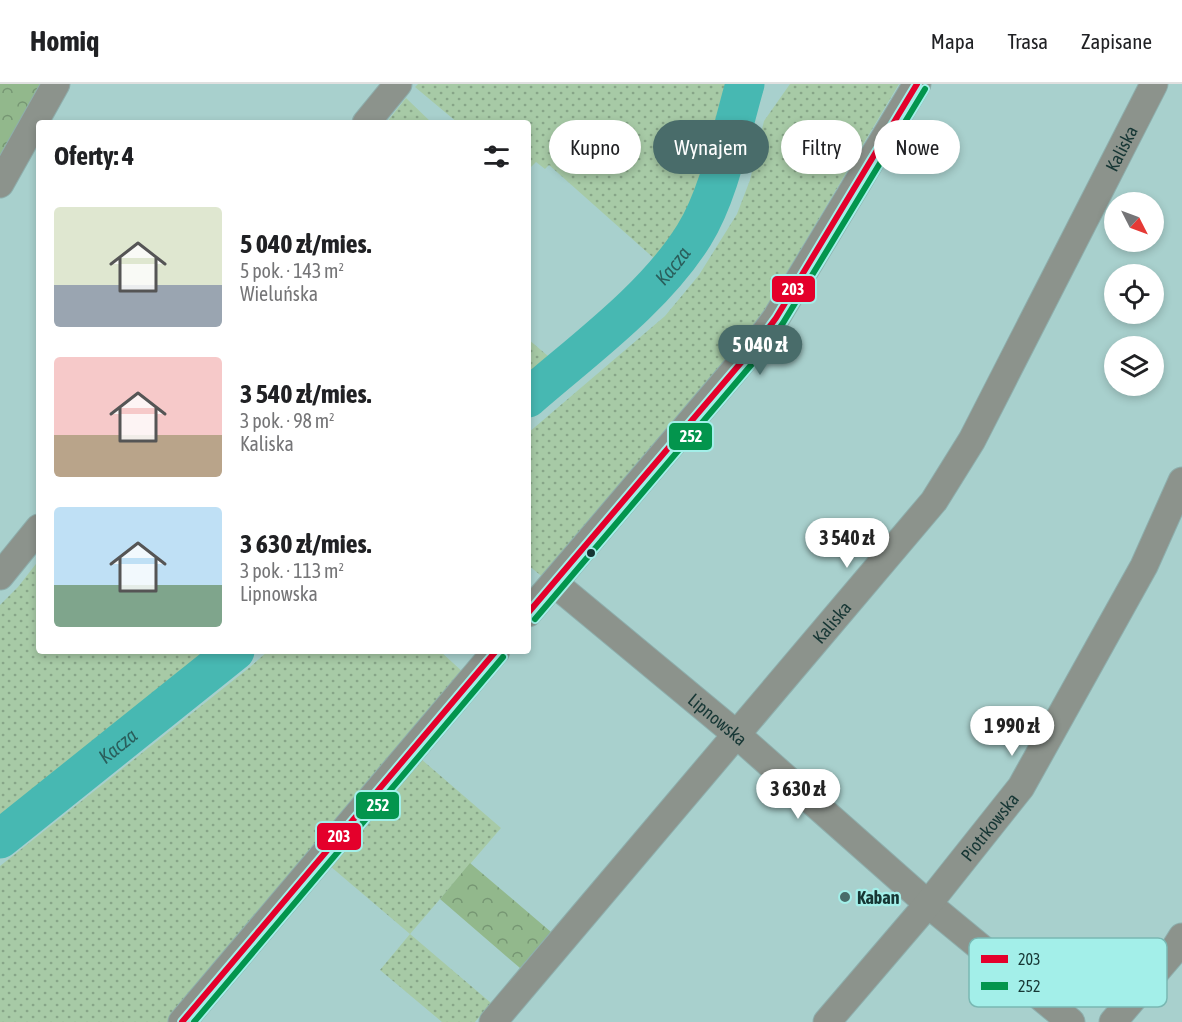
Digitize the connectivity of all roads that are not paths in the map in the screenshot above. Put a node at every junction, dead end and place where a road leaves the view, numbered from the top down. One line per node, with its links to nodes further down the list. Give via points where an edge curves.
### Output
1 (56, 84): 6 (street)
2 (398, 84): 5 (street)
3 (917, 84): 10 (street, via 756,345)
4 (1154, 84): 13 (street, Kaliska, via 972,440 934,501)
5 (368, 120)
6 (0, 184)
7 (1182, 481): 14 (street, Piotrkowska, via 1144,566 1021,787)
8 (36, 532): 9 (street)
9 (0, 576)
10 (554, 583): 11 (street); 13 (street, Lipnowska)
11 (531, 610)
12 (493, 654): 20 (street)
13 (736, 734): 14 (street, Lipnowska); 21 (street, Kaliska)
14 (928, 904): 16 (street, Lipnowska); 22 (street, Piotrkowska)
15 (1182, 937): 17 (street)
16 (969, 938)
17 (1167, 959)
18 (1053, 1007): 23 (street, Lipnowska)
19 (1126, 1007): 24 (street)
20 (182, 1022)
21 (493, 1022)
22 (827, 1022)
23 (1071, 1022)
24 (1113, 1022)

